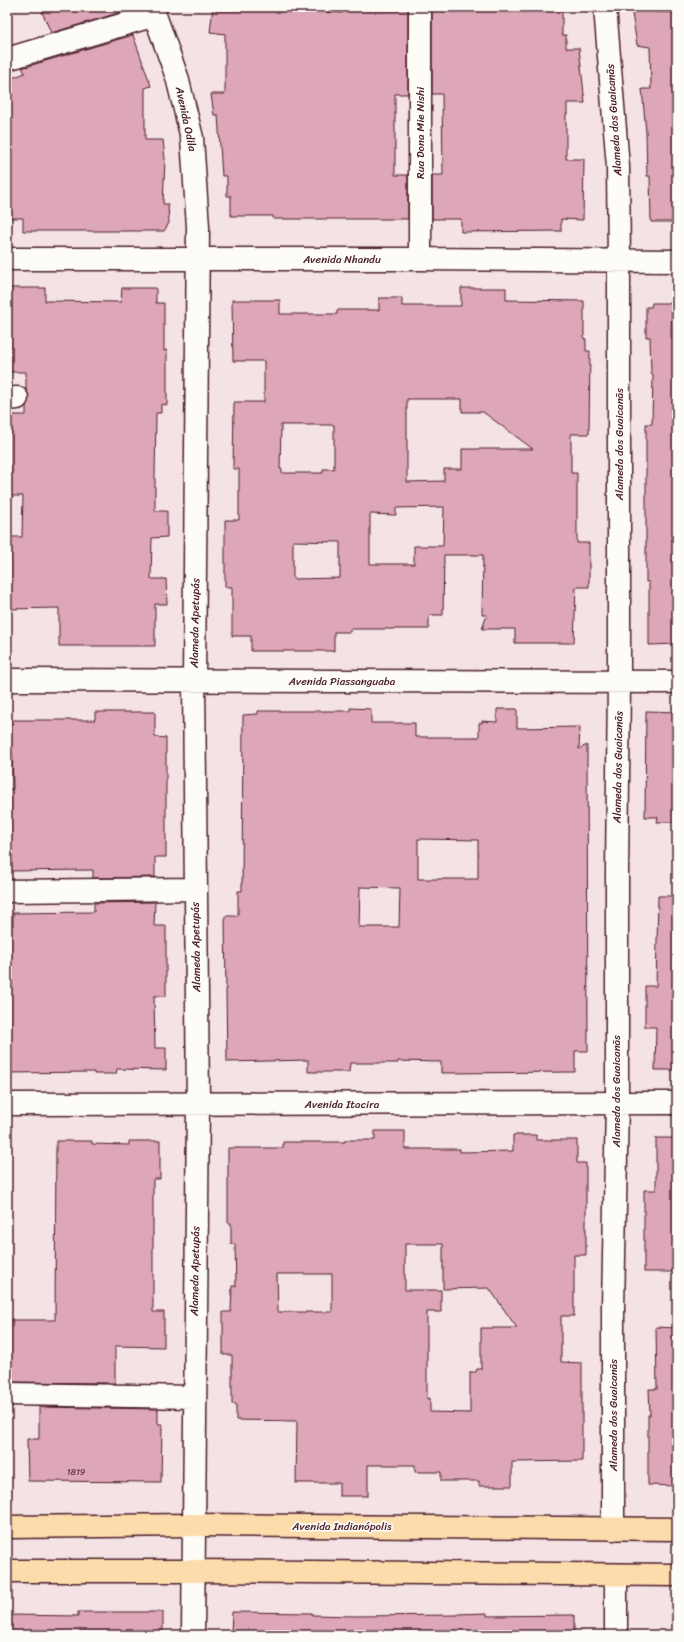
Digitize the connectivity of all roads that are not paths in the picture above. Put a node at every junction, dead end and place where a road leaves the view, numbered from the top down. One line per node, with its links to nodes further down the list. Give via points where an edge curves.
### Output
1 (420, 7): 7 (street, Rua Dona Mie Nishi)
2 (605, 7): 8 (street, Alameda dos Guaicanãs, via 618,167)
3 (153, 11): 4 (street); 6 (street, Avenida Odila, via 177,77 192,138)
4 (7, 59)
5 (7, 259): 6 (street, Avenida Nhandu)
6 (198, 259): 7 (street, Avenida Nhandu); 11 (street, Alameda Apetupás)
7 (420, 259): 8 (street, Avenida Nhandu)
8 (619, 260): 9 (street, Avenida Nhandu); 12 (street, Alameda dos Guaicanãs)
9 (677, 261)
10 (7, 680): 11 (street, Avenida Piassanguaba)
11 (194, 681): 12 (street, Avenida Piassanguaba); 14 (street, Alameda Apetupás)
12 (619, 681): 13 (street, Avenida Piassanguaba); 16 (street, Alameda dos Guaicanãs)
13 (677, 682)
14 (196, 890): 15 (street); 18 (street, Alameda Apetupás)
15 (7, 891)
16 (617, 1103): 18 (street, Avenida Itacira); 19 (street, Avenida Itacira); 24 (street, Alameda dos Guaicanãs, via 613,1308)
17 (7, 1104): 18 (street, Avenida Itacira)
18 (198, 1104): 21 (street, Alameda Apetupás)
19 (677, 1104)
20 (7, 1394): 21 (street)
21 (194, 1397): 22 (street, Alameda Apetupás)
22 (193, 1525): 23 (main road, Avenida Indianópolis); 24 (main road, Avenida Indianópolis); 27 (street, Alameda Apetupás)
23 (7, 1527)
24 (613, 1528): 25 (main road, Avenida Indianópolis)
25 (677, 1529)
26 (7, 1571): 27 (main road)
27 (193, 1571): 28 (main road); 30 (street, Alameda Apetupás)
28 (616, 1575): 29 (main road); 31 (street)
29 (677, 1575)
30 (193, 1635)
31 (616, 1635)

